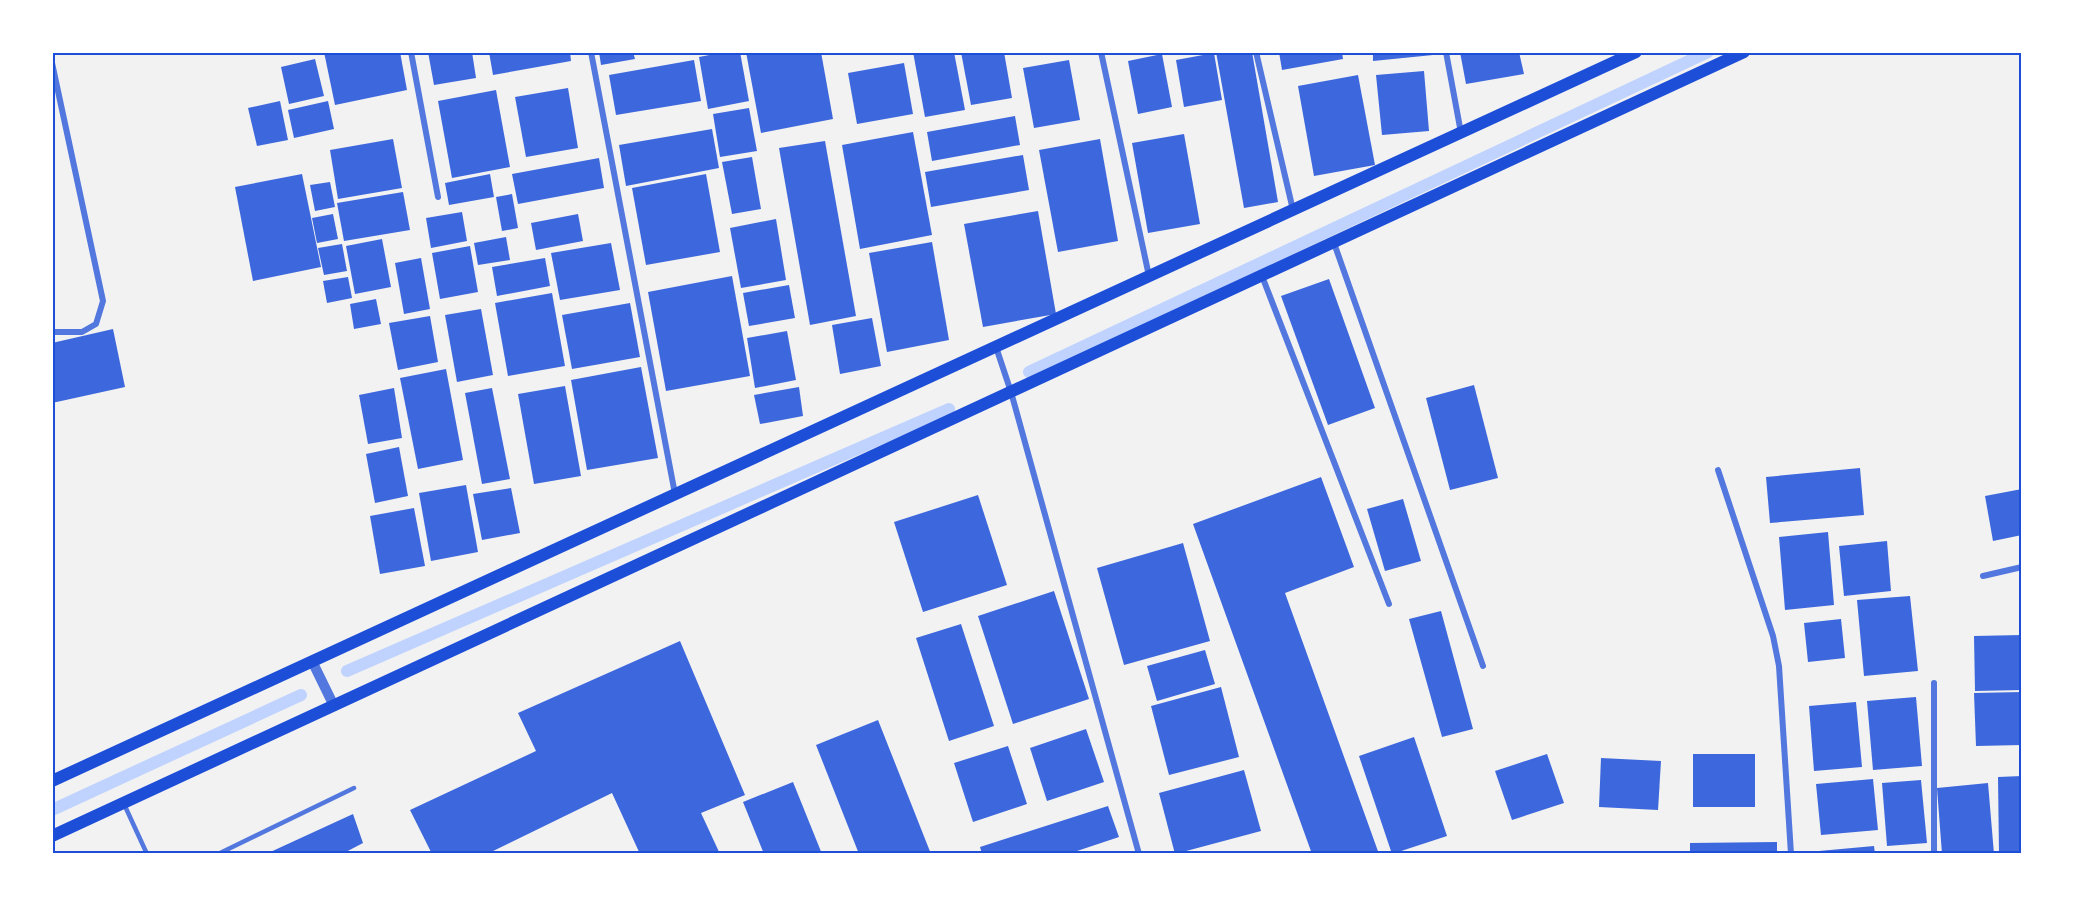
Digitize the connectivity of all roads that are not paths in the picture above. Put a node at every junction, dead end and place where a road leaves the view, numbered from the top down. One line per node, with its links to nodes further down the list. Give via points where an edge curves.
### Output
1 (411, 52): 10 (street)
2 (591, 52): 19 (street)
3 (1101, 52): 13 (street)
4 (1256, 52): 11 (street)
5 (1446, 52): 9 (street)
6 (1636, 52): 9 (main road)
7 (1740, 53): 12 (main road)
8 (52, 63): 15 (street, via 103,301 96,324 82,332)
9 (1461, 133): 11 (main road)
10 (438, 197)
11 (1293, 210): 13 (main road)
12 (1334, 243): 14 (main road); 24 (street)
13 (1149, 276): 16 (main road)
14 (1262, 276): 17 (main road); 22 (street)
15 (52, 332)
16 (996, 346): 17 (street); 19 (main road)
17 (1011, 392): 26 (main road); 33 (street)
18 (1718, 470): 34 (street, via 1773,636 1779,666)
19 (675, 494): 23 (main road)
20 (2022, 567): 21 (street)
21 (1983, 576)
22 (1389, 604)
23 (312, 661): 26 (street); 27 (main road)
24 (1483, 666)
25 (1934, 684): 35 (street)
26 (334, 706): 29 (main road)
27 (52, 781)
28 (354, 788): 32 (lane)
29 (124, 803): 30 (main road); 31 (lane)
30 (52, 836)
31 (147, 854)
32 (218, 854)
33 (1139, 854)
34 (1791, 854)
35 (1934, 854)

